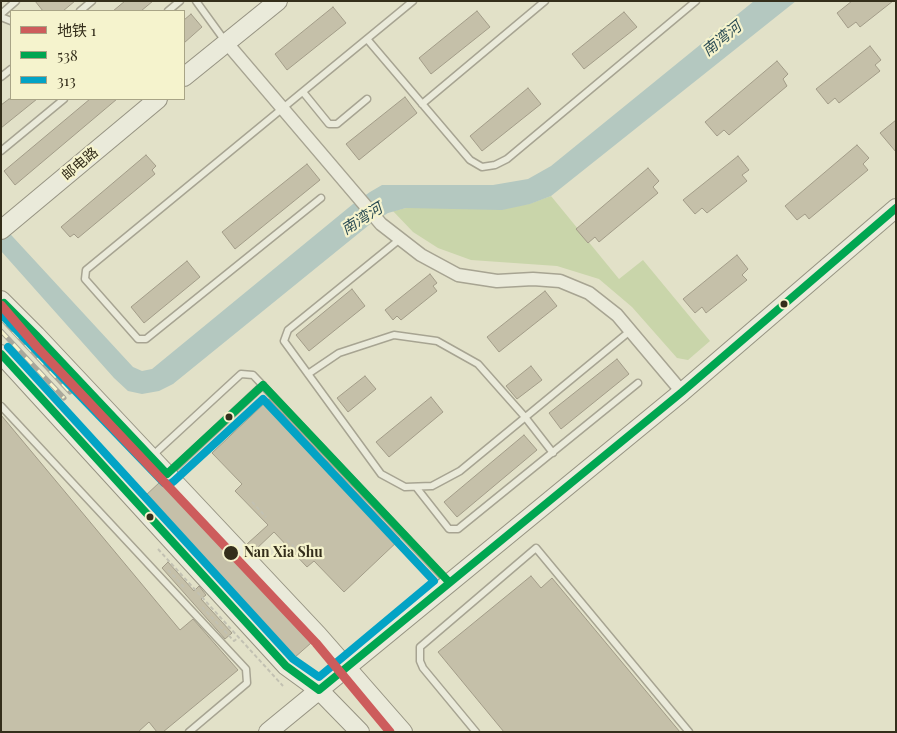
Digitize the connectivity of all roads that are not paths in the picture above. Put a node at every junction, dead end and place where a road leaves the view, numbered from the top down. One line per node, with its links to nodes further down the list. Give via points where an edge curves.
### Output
1 (16, 1): 11 (lane)
2 (92, 1): 9 (lane)
3 (180, 1): 10 (lane)
4 (196, 1): 13 (lane)
5 (278, 1): 13 (street)
6 (413, 1): 12 (lane)
7 (545, 1): 19 (lane)
8 (696, 1): 19 (lane, via 507,159 495,165 482,167 470,160)
9 (81, 10)
10 (169, 10)
11 (1, 15)
12 (367, 40): 15 (lane); 19 (lane)
13 (226, 42): 14 (street); 20 (street)
14 (185, 77)
15 (303, 92): 16 (lane, via 329,124 337,124); 20 (lane)
16 (367, 99)
17 (63, 100): 21 (lane)
18 (157, 100): 24 (street, 邮电路)
19 (422, 104)
20 (283, 109): 22 (lane, via 86,270 85,278 138,339 146,339); 25 (street, via 381,224)
21 (1, 151)
22 (321, 198)
23 (896, 208): 32 (street)
24 (8, 224)
25 (400, 239): 27 (street, via 421,255 458,275 497,281 560,281 589,293 617,315); 29 (lane, via 288,330 284,341)
26 (2, 303): 36 (street)
27 (630, 331): 32 (street); 34 (lane)
28 (1, 354): 41 (street, via 286,666)
29 (308, 374): 34 (lane, via 339,352 394,335 437,341 478,364); 38 (lane, via 381,474 405,487)
30 (638, 383): 35 (lane)
31 (263, 385): 36 (lane, via 253,375 241,374); 37 (lane); 39 (lane)
32 (682, 392): 39 (street)
33 (1, 406): 42 (lane, via 246,669 247,683)
34 (525, 417): 35 (lane); 38 (lane, via 460,470 432,486)
35 (553, 453): 38 (lane, via 458,530 449,529)
36 (151, 457): 37 (street)
37 (167, 474): 40 (street)
38 (416, 487)
39 (449, 582): 40 (street)
40 (346, 667): 41 (street); 45 (street)
41 (319, 690): 43 (street); 44 (street)
42 (189, 732)
43 (268, 732)
44 (360, 732)
45 (403, 732)
46 (476, 732): 47 (lane, via 423,668 420,647 536,548)
47 (689, 732)

